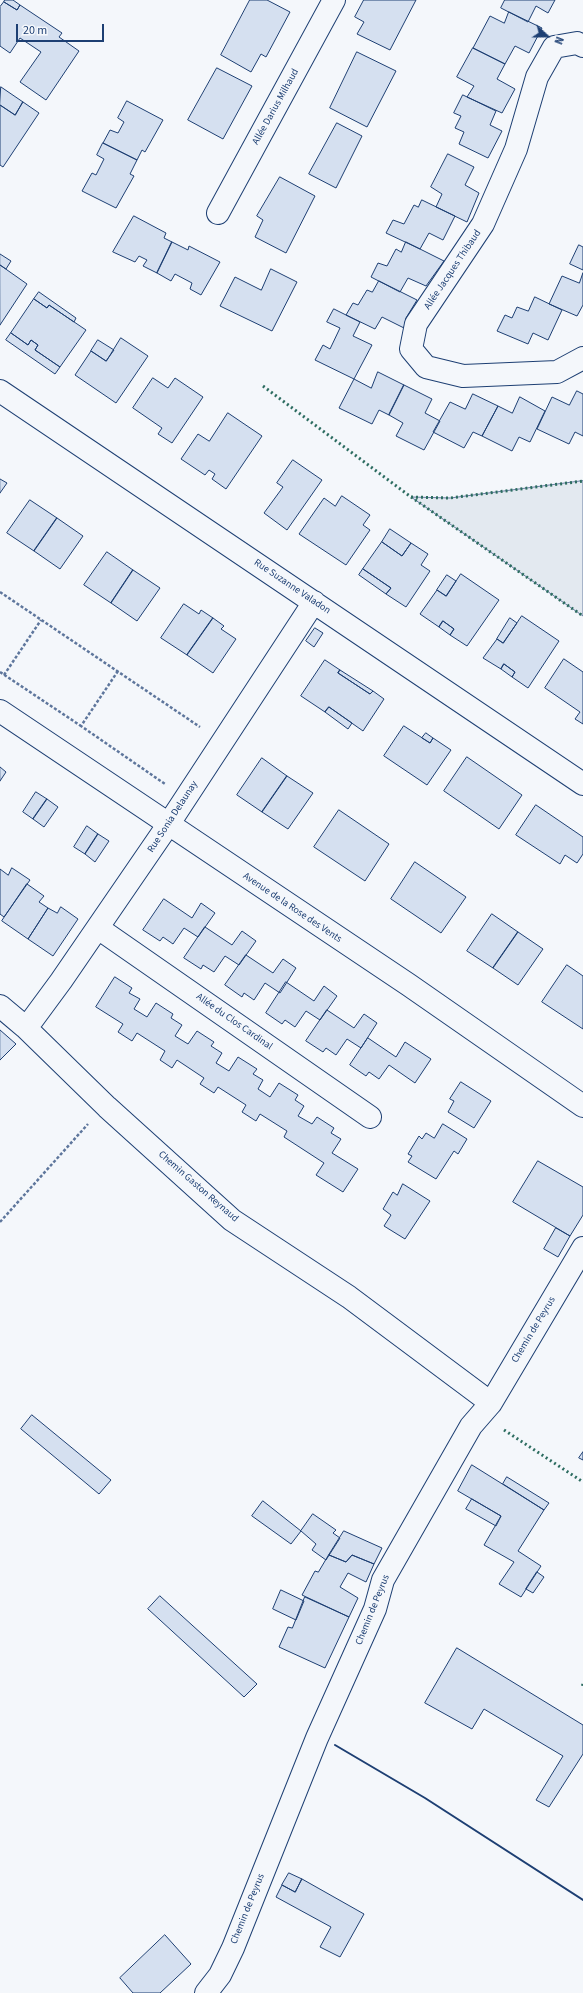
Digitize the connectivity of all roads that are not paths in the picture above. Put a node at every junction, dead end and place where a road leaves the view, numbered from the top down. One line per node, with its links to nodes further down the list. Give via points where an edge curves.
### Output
1 (334, 0): 3 (street, Allée Darius Milhaud)
2 (583, 46): 4 (street, Allée Jacques Thibaud, via 577,43 554,48 537,77 516,149 483,224 416,324 411,349 426,367 463,376 558,372)
3 (218, 213)
4 (583, 358)
5 (0, 391): 6 (street, Rue Suzanne Valadon)
6 (314, 602): 8 (street, Rue Suzanne Valadon); 9 (street, Rue Sonia Delaunay)
7 (0, 711): 9 (street, Avenue de la Rose des Vents)
8 (583, 784)
9 (168, 825): 10 (street, Rue Sonia Delaunay); 13 (street, Avenue de la Rose des Vents, via 409,985)
10 (98, 928): 12 (street, Rue Sonia Delaunay, via 34,1019); 14 (street, Allée du Clos Cardinal)
11 (0, 1006): 12 (street, Chemin Gaston Reynaud)
12 (25, 1027): 16 (street, Chemin Gaston Reynaud, via 107,1107 232,1220 350,1297)
13 (583, 1106)
14 (370, 1117)
15 (583, 1248): 16 (street, Chemin de Peyrus)
16 (491, 1403): 17 (street, Chemin de Peyrus, via 471,1426 383,1580 375,1609 317,1738 233,1948 220,1975)
17 (206, 1993)

